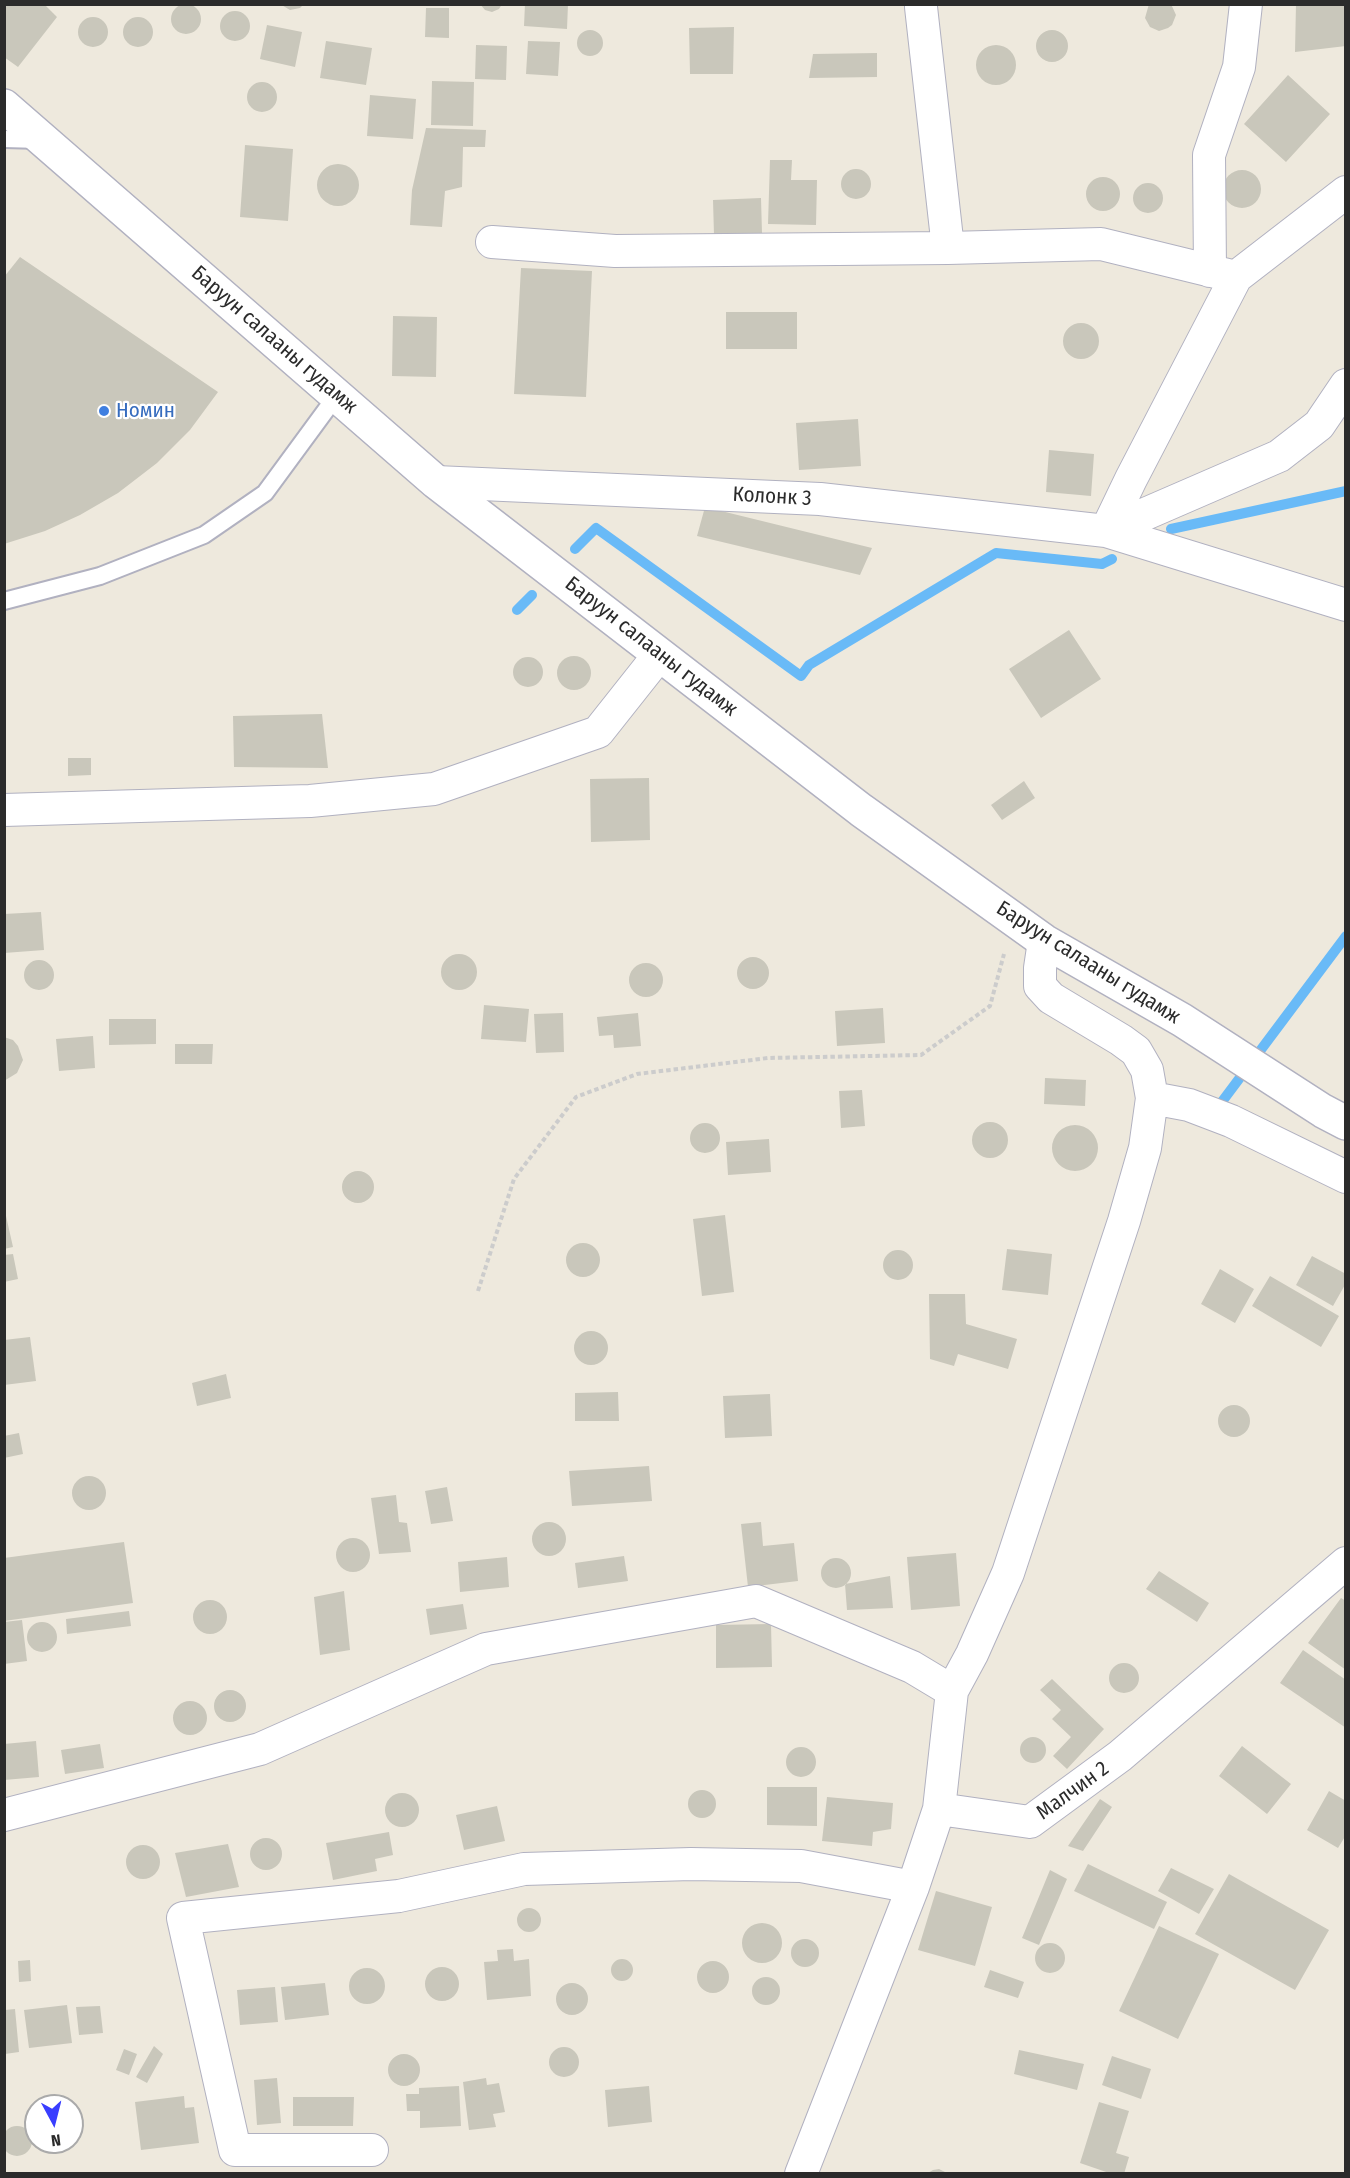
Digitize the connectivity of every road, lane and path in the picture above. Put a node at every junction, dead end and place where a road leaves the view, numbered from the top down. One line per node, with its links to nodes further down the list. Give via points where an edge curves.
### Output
1 (1246, 4): 9 (street, via 1239,67 1209,155)
2 (921, 7): 8 (street)
3 (4, 106): 5 (main road, Баруун салааны гудамж)
4 (4, 139): 5 (lane)
5 (44, 140): 11 (main road, Баруун салааны гудамж)
6 (1346, 192): 9 (street)
7 (492, 242): 8 (street, via 615,251)
8 (948, 248): 9 (street, via 1101,244)
9 (1223, 274): 13 (street)
10 (1346, 385): 13 (street, via 1319,425 1279,456)
11 (337, 395): 12 (main road, Баруун салааны гудамж); 14 (lane, via 265,493 204,535 100,576)
12 (436, 482): 13 (street, Колонк 3, via 820,499); 16 (main road, Баруун салааны гудамж)
13 (1106, 531): 15 (street, Колонк 3)
14 (4, 601)
15 (1346, 605)
16 (659, 655): 17 (street, via 598,732 434,789 310,801); 18 (main road, Баруун салааны гудамж, via 861,810)
17 (4, 810)
18 (1013, 919): 19 (main road, Баруун салааны гудамж); 23 (path, via 990,1006 921,1055 768,1058 637,1074 576,1096 514,1179)
19 (1044, 941): 20 (street, via 1040,986 1051,998 1136,1051 1147,1070); 21 (main road, Баруун салааны гудамж, via 1182,1020)
20 (1152, 1098): 22 (street, via 1189,1105 1231,1121); 25 (street, via 1145,1148 1124,1221 1008,1573)
21 (1334, 1117)
22 (1346, 1177)
23 (478, 1291)
24 (1346, 1563): 26 (street, Малчин 2, via 1120,1756 1030,1822)
25 (952, 1691): 26 (street); 27 (street, via 912,1667 756,1600 486,1649 260,1749)
26 (939, 1809): 28 (street)
27 (4, 1815)
28 (914, 1887): 29 (street, via 801,1866 691,1864 524,1869 399,1896 183,1918 235,2150); 30 (street)
29 (372, 2150)
30 (807, 2167)

